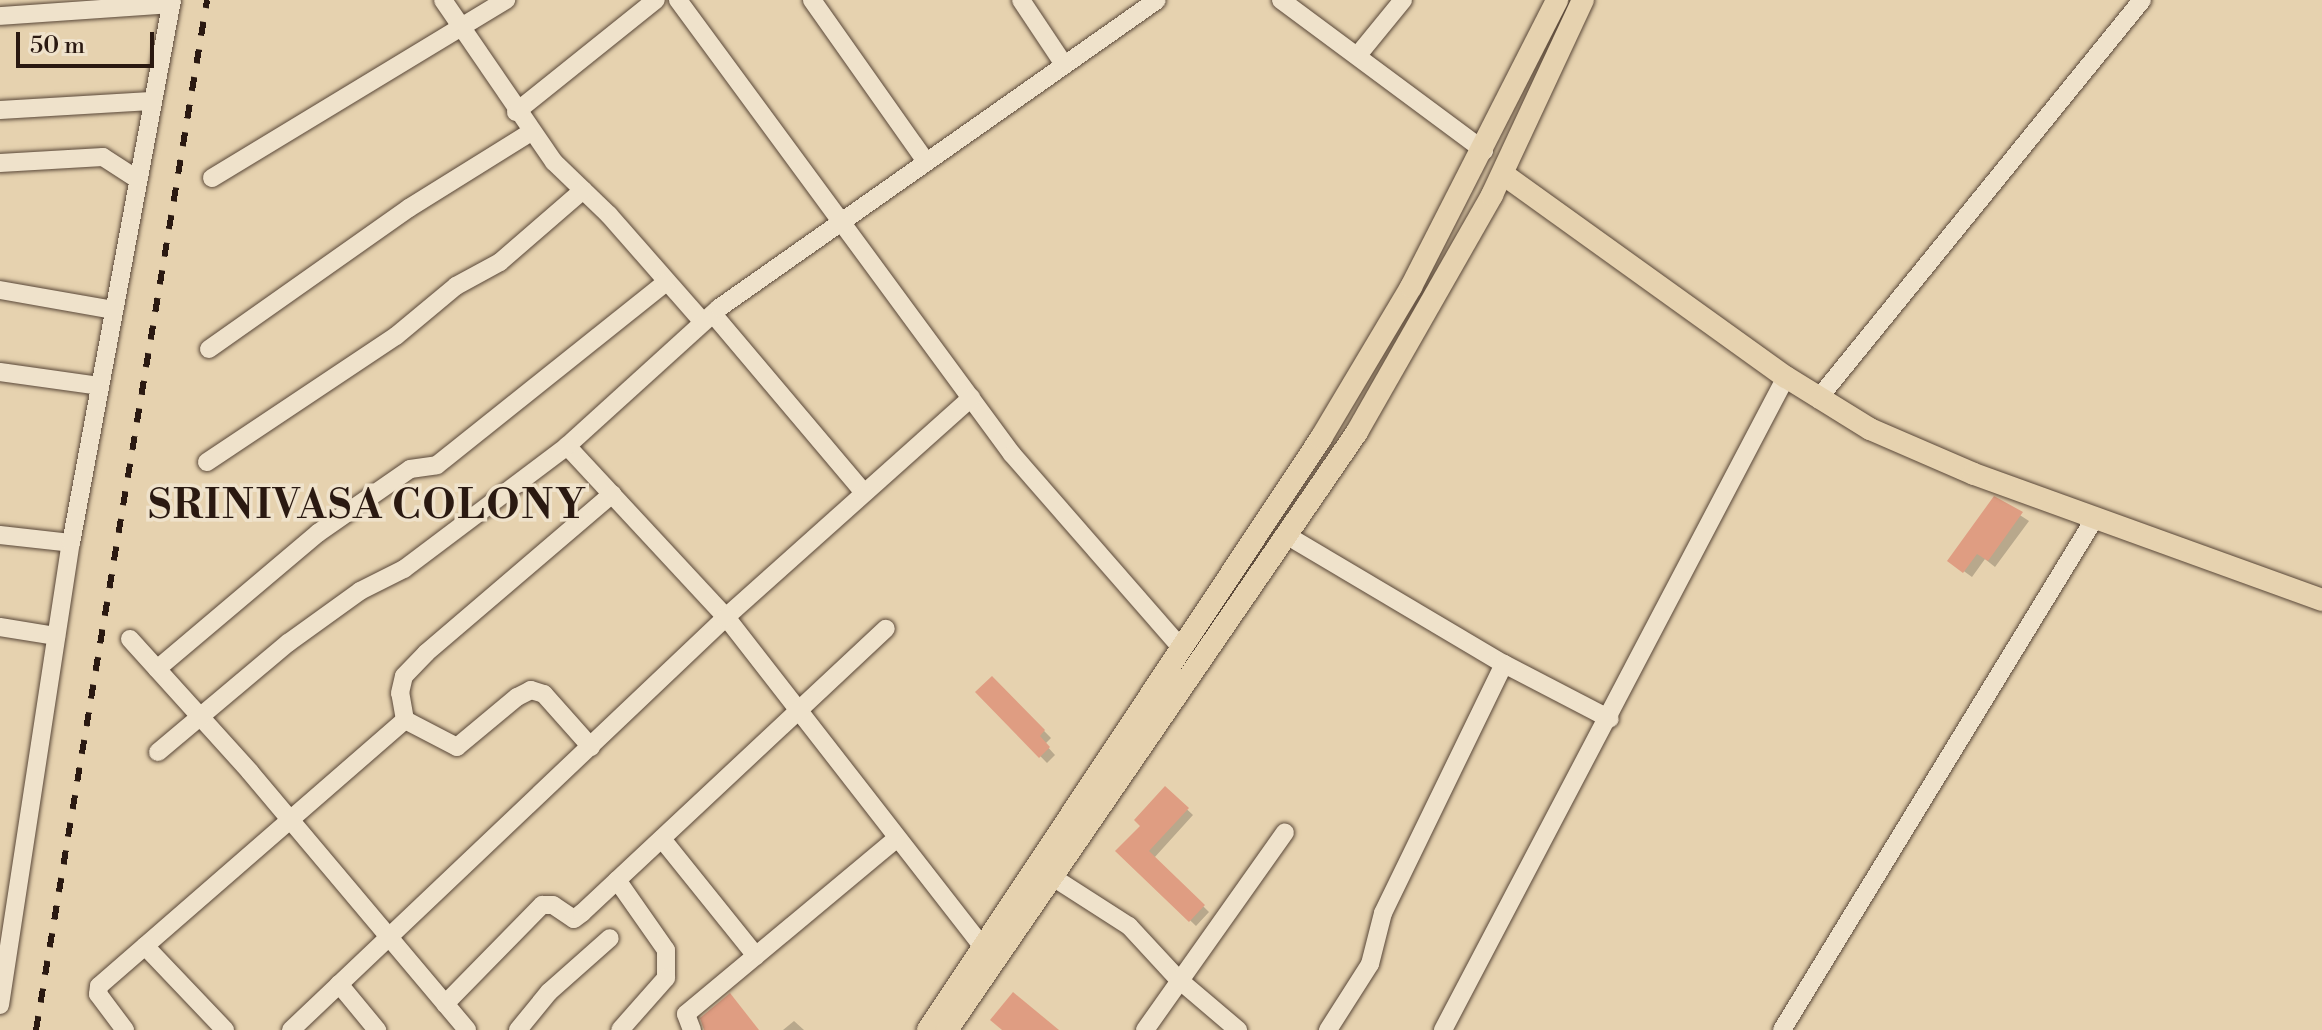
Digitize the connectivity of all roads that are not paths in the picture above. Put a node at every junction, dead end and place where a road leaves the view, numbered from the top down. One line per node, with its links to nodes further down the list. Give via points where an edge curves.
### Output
1 (443, 0): 16 (street)
2 (506, 0): 16 (street)
3 (656, 0): 21 (street)
4 (678, 0): 30 (street)
5 (812, 0): 24 (street)
6 (1021, 0): 18 (street)
7 (1157, 0): 18 (street)
8 (1281, 0): 17 (street)
9 (1403, 0): 17 (street)
10 (1557, 0): 23 (main road)
11 (1583, 0): 26 (main road)
12 (2142, 0): 40 (street)
13 (172, 2): 14 (street); 19 (street)
14 (30, 6): 15 (street)
15 (0, 16)
16 (462, 30): 21 (street); 27 (street)
17 (1358, 55): 23 (street)
18 (1063, 63): 24 (street)
19 (151, 101): 20 (street); 28 (street)
20 (0, 110)
21 (516, 112): 22 (street)
22 (531, 132): 29 (street); 35 (street, via 409,208)
23 (1488, 143): 55 (main road, via 1321,438)
24 (925, 160): 30 (street)
25 (0, 163): 28 (street, via 103,157)
26 (1503, 174): 37 (main road); 47 (main road, via 1435,304)
27 (212, 178)
28 (137, 179): 33 (street)
29 (583, 190): 31 (street); 42 (street, via 500,262 456,286 396,336)
30 (838, 222): 34 (street); 39 (street)
31 (665, 283): 34 (street); 57 (street, via 437,465 410,469 318,533)
32 (0, 290): 33 (street)
33 (114, 310): 38 (street)
34 (708, 318): 41 (street); 43 (street)
35 (209, 349)
36 (0, 372): 38 (street)
37 (1786, 377): 40 (main road); 60 (street)
38 (99, 386): 48 (street)
39 (971, 398): 43 (street); 55 (street, via 1057,507)
40 (1818, 399): 45 (main road, via 1870,429)
41 (567, 446): 44 (street); 59 (street, via 404,569 360,591)
42 (207, 462)
43 (864, 493): 50 (street)
44 (612, 494): 50 (street); 61 (street, via 404,676 400,693)
45 (2095, 518): 49 (main road); 94 (street)
46 (0, 535): 48 (street)
47 (1288, 536): 56 (street); 68 (main road)
48 (71, 543): 53 (street)
49 (2322, 600)
50 (726, 617): 58 (street); 62 (street)
51 (0, 627): 53 (street)
52 (886, 629): 58 (street)
53 (56, 636): 75 (street)
54 (130, 639): 57 (street)
55 (1181, 648): 73 (main road)
56 (1504, 664): 60 (street); 92 (street, via 1383,913 1370,964)
57 (157, 669): 59 (street)
58 (800, 711): 66 (street); 67 (street)
59 (199, 716): 63 (street); 64 (street)
60 (1610, 719): 93 (street)
61 (405, 720): 62 (street, via 457,747 531,690 544,694); 64 (street)
62 (591, 747): 70 (street)
63 (158, 752)
64 (289, 818): 70 (street); 72 (street)
65 (1285, 832): 76 (street)
66 (662, 839): 69 (street); 74 (street)
67 (896, 839): 73 (street); 74 (street)
68 (1051, 876): 76 (street, via 1129,926); 89 (main road)
69 (617, 880): 78 (street, via 574,919 553,905 531,913); 86 (street, via 666,950 666,978)
70 (391, 937): 77 (street); 78 (street)
71 (610, 938): 85 (street, via 549,992)
72 (145, 946): 80 (street, via 99,986 98,994); 81 (street)
73 (984, 949): 88 (main road)
74 (756, 956): 87 (street, via 686,1014)
75 (4, 962): 79 (street)
76 (1178, 979): 90 (street); 91 (street)
77 (339, 984): 82 (street); 83 (street)
78 (445, 1004): 84 (street)
79 (0, 1005)
80 (125, 1030)
81 (225, 1030)
82 (291, 1030)
83 (377, 1030)
84 (467, 1030)
85 (518, 1030)
86 (620, 1030)
87 (692, 1030)
88 (928, 1030)
89 (947, 1030)
90 (1145, 1030)
91 (1238, 1030)
92 (1328, 1030)
93 (1443, 1030)
94 (1782, 1030)

